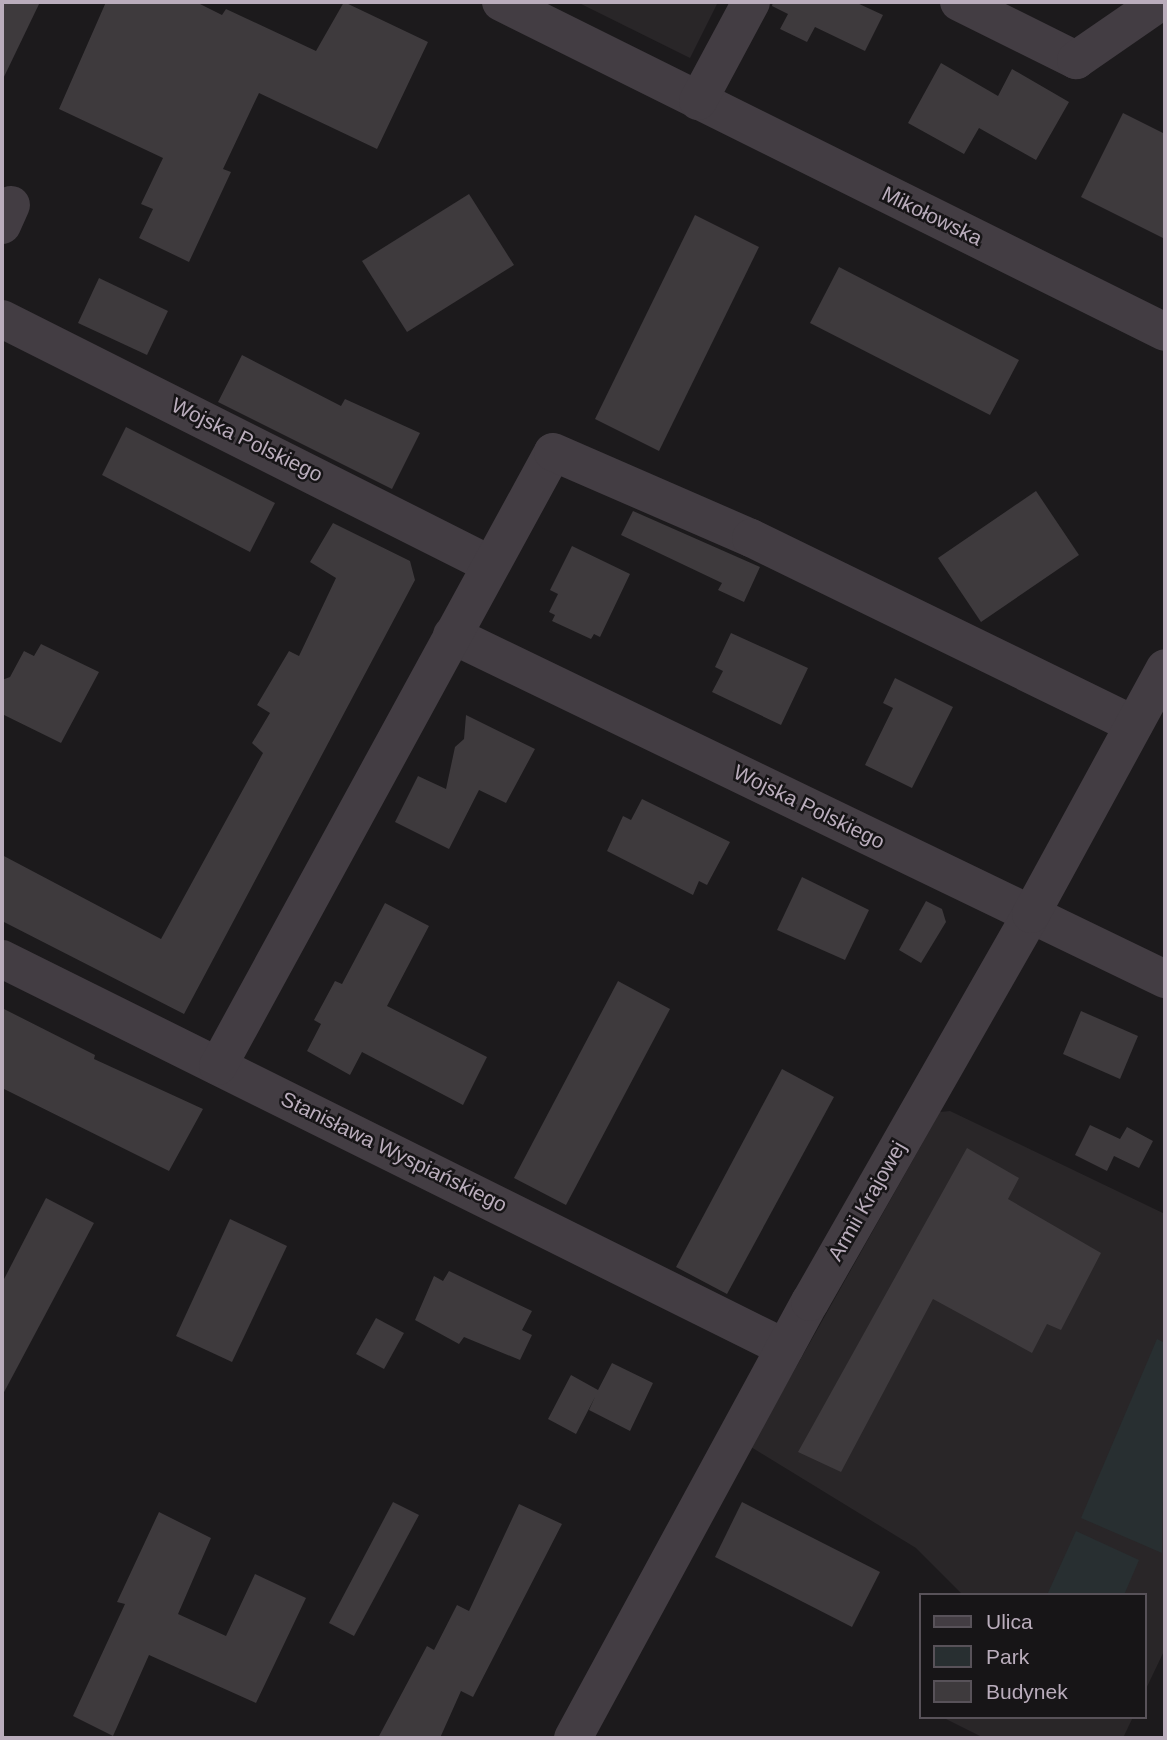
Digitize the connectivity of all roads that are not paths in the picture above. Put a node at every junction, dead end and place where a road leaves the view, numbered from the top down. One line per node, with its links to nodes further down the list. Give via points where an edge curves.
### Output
1 (501, 2): 5 (street, Mikołowska)
2 (751, 2): 5 (street)
3 (959, 2): 4 (street, via 1076,60)
4 (1160, 2)
5 (698, 101): 7 (street, Mikołowska)
6 (2, 319): 8 (street, Wojska Polskiego)
7 (1165, 332)
8 (491, 565): 9 (street); 11 (street, via 553,452 751,538)
9 (453, 635): 12 (street, Wojska Polskiego); 15 (street)
10 (1165, 668): 11 (street, Armii Krajowej)
11 (1135, 725): 12 (street, Armii Krajowej)
12 (1031, 914): 14 (street, Wojska Polskiego); 16 (street, Armii Krajowej)
13 (2, 959): 15 (street, Stanisława Wyspiańskiego)
14 (1165, 979)
15 (218, 1066): 16 (street, Stanisława Wyspiańskiego)
16 (785, 1348): 17 (street, Armii Krajowej)
17 (573, 1738)

